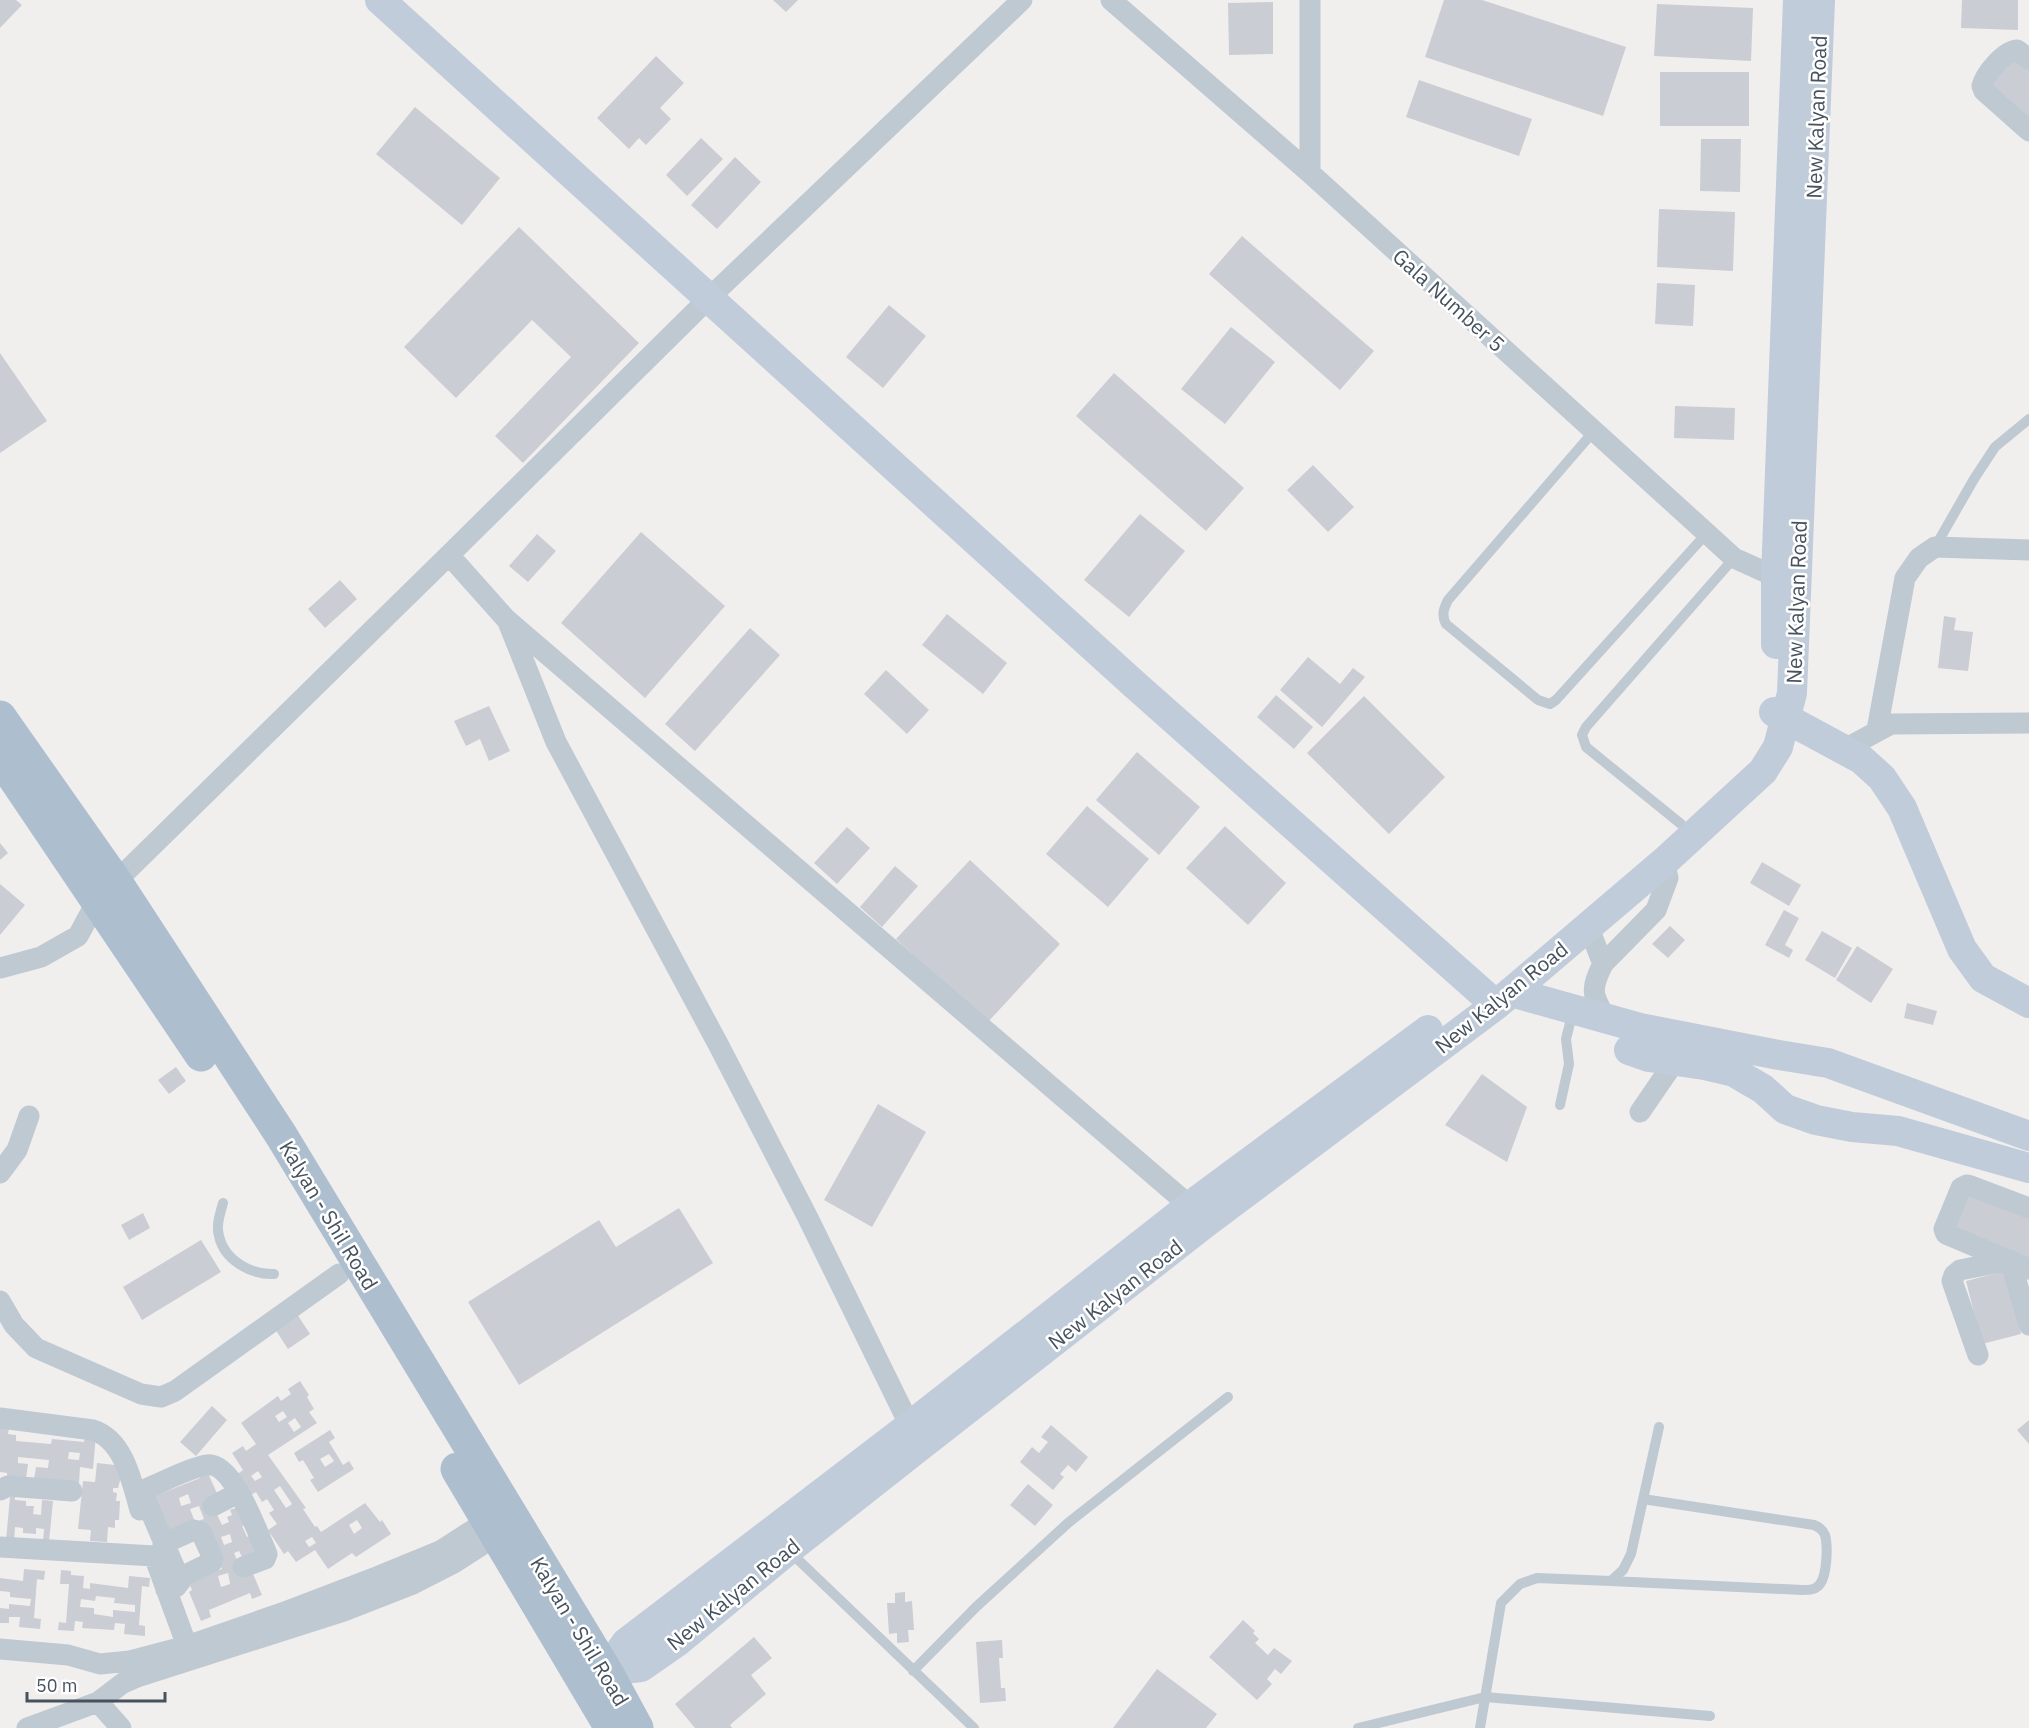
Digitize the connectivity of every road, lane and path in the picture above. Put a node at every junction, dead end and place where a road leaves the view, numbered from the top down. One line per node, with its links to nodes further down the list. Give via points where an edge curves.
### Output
1 (380, 0): 10 (street)
2 (1022, 0): 10 (street)
3 (1111, 0): 9 (street, Gala Number 5)
4 (1310, 0): 9 (street)
5 (1798, 0): 18 (street)
6 (1820, 0): 18 (street, New Kalyan Road)
7 (2029, 59): 8 (street, via 2017,50 2008,52 1982,86)
8 (2029, 131)
9 (1310, 173): 12 (street, Gala Number 5)
10 (709, 298): 16 (street); 33 (street, via 1143,692)
11 (2029, 419): 14 (lane, via 1995,447)
12 (1594, 431): 13 (street, Gala Number 5); 13 (lane, via 1448,600 1443,618 1446,624 1538,700 1550,704)
13 (1707, 533): 17 (street, Gala Number 5)
14 (1935, 547): 15 (street); 23 (street, via 1919,558 1905,578)
15 (2029, 550)
16 (449, 555): 19 (street); 28 (street)
17 (1734, 558): 18 (street, Gala Number 5); 26 (lane, via 1582,735 1586,747)
18 (1786, 579): 20 (street, New Kalyan Road, via 1792,693)
19 (506, 619): 49 (street); 60 (street, via 556,742 807,1216)
20 (1780, 716): 24 (street); 26 (street, New Kalyan Road, via 1747,763); 27 (street, New Kalyan Road, via 1778,747 1763,771)
21 (0, 717): 28 (main road, Kalyan - Shil Road)
22 (2029, 723): 23 (street, via 1891,724)
23 (1877, 730): 24 (street)
24 (1843, 750): 34 (street, via 1861,759 1882,778 1902,808 1962,949 1983,978)
25 (0, 757): 28 (main road, Kalyan - Shil Road)
26 (1681, 824): 30 (street, New Kalyan Road)
27 (1664, 862): 29 (street, New Kalyan Road); 31 (street, via 1668,878 1656,910)
28 (107, 890): 32 (street, via 78,936 41,957); 53 (main road, Kalyan - Shil Road); 76 (main road, Kalyan - Shil Road, via 281,1135)
29 (1588, 927): 30 (street, New Kalyan Road); 31 (street)
30 (1546, 949): 33 (street, New Kalyan Road)
31 (1603, 964): 36 (street, via 1595,981 1594,997)
32 (0, 968)
33 (1496, 996): 35 (street); 49 (street, New Kalyan Road); 60 (street, New Kalyan Road, via 1204,1224)
34 (2029, 1003)
35 (1565, 1007): 36 (street); 41 (lane, via 1569,1064)
36 (1606, 1018): 38 (street)
37 (1629, 1050): 39 (street)
38 (1706, 1053): 39 (street); 40 (street, via 1828,1062); 44 (street, via 1763,1089 1785,1109 1816,1120)
39 (1675, 1061): 42 (street)
40 (1911, 1092): 44 (street); 45 (street)
41 (1560, 1105)
42 (1640, 1112)
43 (28, 1116): 47 (street, via 17,1150)
44 (1898, 1131): 46 (street)
45 (2029, 1136)
46 (2029, 1168)
47 (0, 1173)
48 (223, 1203): 52 (lane, via 218,1235 223,1248 247,1268)
49 (1190, 1206): 60 (street, New Kalyan Road)
50 (2029, 1208): 51 (street, via 1963,1186 1944,1229 1946,1234)
51 (2020, 1264): 55 (street); 56 (street, via 1960,1270 1954,1275 1952,1281)
52 (274, 1274)
53 (339, 1274): 54 (street, via 175,1391 160,1397 141,1394 36,1348 14,1325); 66 (main road, Kalyan - Shil Road)
54 (0, 1301)
55 (2029, 1325)
56 (1978, 1355)
57 (1228, 1397): 75 (lane, via 1068,1523 976,1607)
58 (0, 1418): 68 (street, via 101,1432 122,1455)
59 (1659, 1426): 64 (lane)
60 (915, 1436): 69 (street, New Kalyan Road); 76 (street, New Kalyan Road, via 626,1643)
61 (0, 1490): 62 (street, via 8,1486)
62 (72, 1491)
63 (238, 1493): 65 (street); 68 (street, via 222,1470 206,1465 148,1488 144,1499); 70 (street, via 267,1556)
64 (1643, 1499): 71 (lane, via 1631,1554 1623,1570); 71 (lane, via 1814,1525 1825,1534 1824,1576 1813,1590)
65 (213, 1506)
66 (492, 1529): 73 (street, via 282,1614); 76 (main road, Kalyan - Shil Road); 78 (street, via 454,1563 413,1584 334,1615 137,1677)
67 (0, 1547): 68 (street)
68 (158, 1550): 72 (street); 72 (street, via 194,1530 201,1532 213,1558 212,1563)
69 (788, 1550): 75 (lane); 76 (street, New Kalyan Road, via 641,1667)
70 (243, 1567)
71 (1611, 1581): 77 (lane, via 1537,1578 1520,1584 1501,1603)
72 (173, 1584): 73 (street)
73 (187, 1646): 74 (street, via 130,1661 100,1664 68,1655)
74 (0, 1649)
75 (914, 1671): 84 (lane)
76 (596, 1678): 82 (main road, Kalyan - Shil Road); 83 (main road, Kalyan - Shil Road)
77 (1485, 1697): 79 (lane); 85 (lane); 86 (lane)
78 (98, 1702): 80 (street); 81 (street)
79 (1710, 1716)
80 (27, 1728)
81 (121, 1728)
82 (611, 1728)
83 (637, 1728)
84 (974, 1728)
85 (1358, 1728)
86 (1480, 1728)

